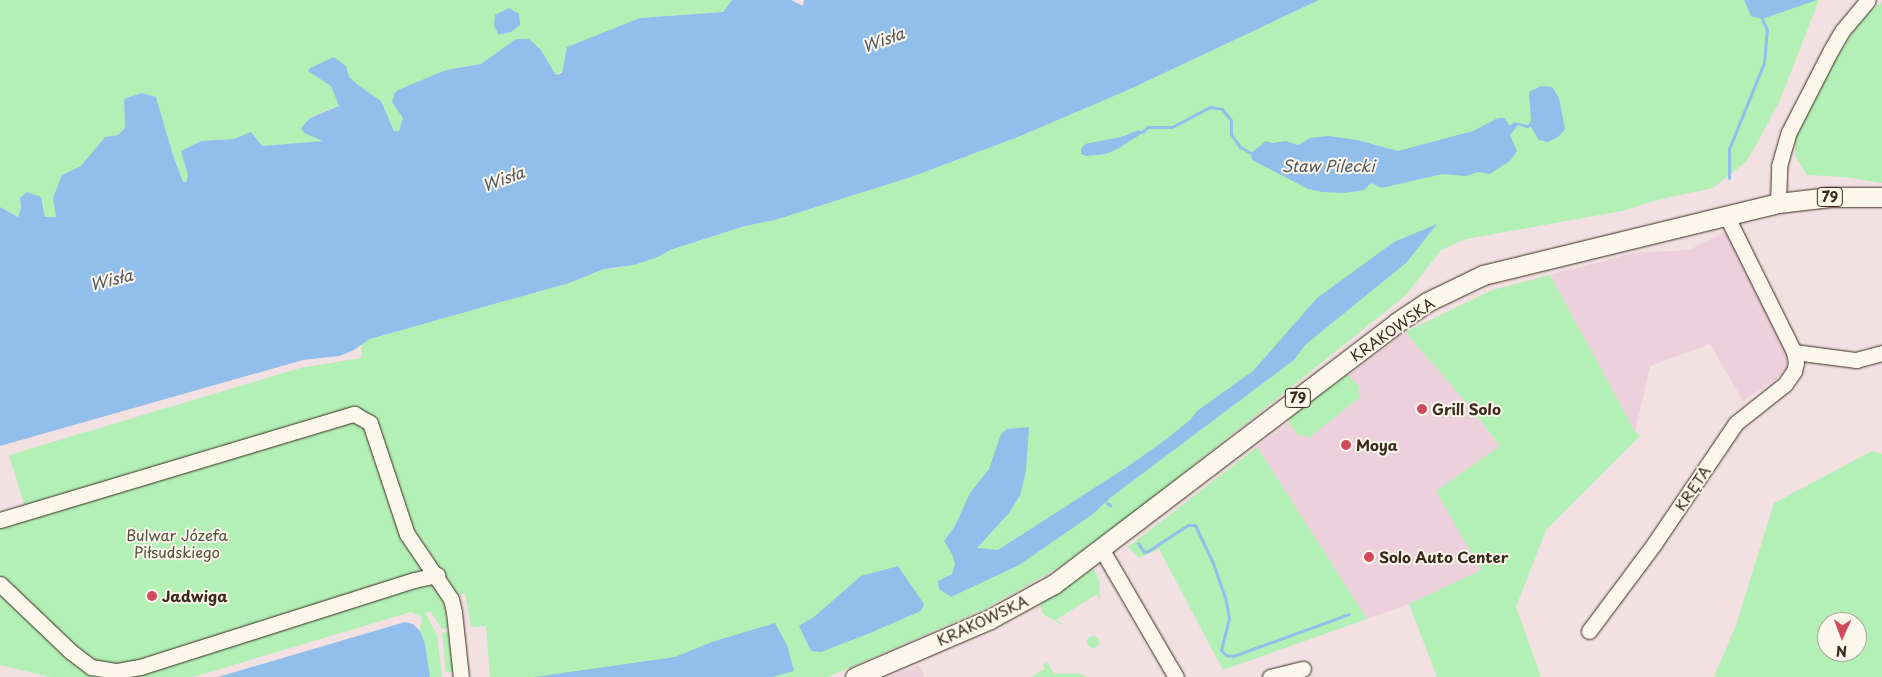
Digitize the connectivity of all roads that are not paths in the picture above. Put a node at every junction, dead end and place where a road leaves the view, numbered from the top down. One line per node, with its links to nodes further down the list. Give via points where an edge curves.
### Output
1 (1868, 0): 3 (street, via 1842,31 1789,132 1779,166)
2 (1882, 197): 3 (main road, KRAKOWSKA / 79, via 1830,197)
3 (1778, 203): 4 (main road, KRAKOWSKA / 79)
4 (1726, 215): 5 (street); 8 (main road, KRAKOWSKA / 79, via 1483,275 1427,302 1357,352)
5 (1794, 352): 6 (street, via 1856,360); 11 (street, KRĘTA, via 1794,371 1785,384 1736,423 1654,544)
6 (1882, 353)
7 (0, 520): 9 (street, via 354,414 370,423 407,534)
8 (1102, 550): 14 (main road, KRAKOWSKA / 79, via 1054,584 990,619); 15 (street)
9 (437, 575): 10 (street, via 140,667 117,671 92,667 84,662); 13 (street, via 451,599)
10 (0, 584)
11 (1588, 631)
12 (1303, 669): 16 (street)
13 (461, 677)
14 (855, 677)
15 (1176, 677)
16 (1270, 677)

